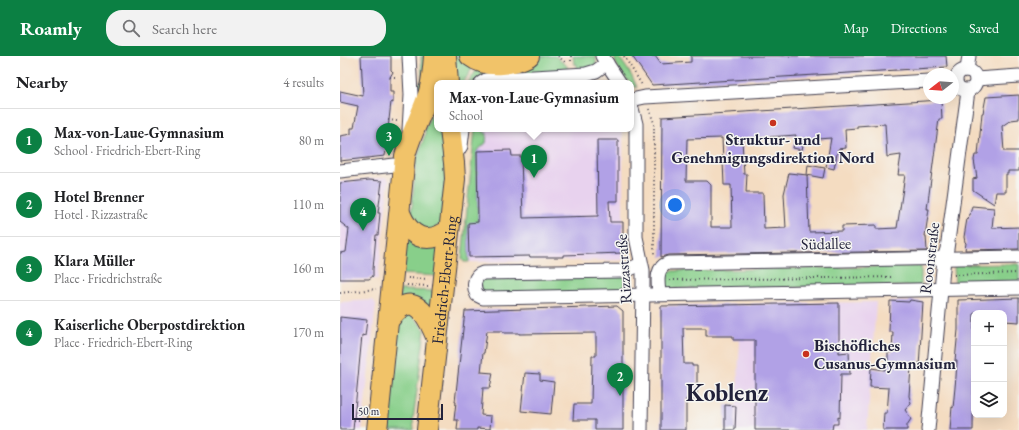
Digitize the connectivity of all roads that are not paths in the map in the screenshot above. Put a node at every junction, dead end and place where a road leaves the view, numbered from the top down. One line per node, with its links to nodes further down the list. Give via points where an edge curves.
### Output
1 (409, 56): 21 (street, via 411,95)
2 (434, 56): 21 (main road, via 429,93)
3 (446, 56): 11 (main road)
4 (470, 56): 5 (main road, via 487,64 498,64 519,61)
5 (529, 56)
6 (969, 56): 9 (street)
7 (605, 60): 12 (street, via 596,71 586,74); 13 (street)
8 (959, 72): 9 (street)
9 (972, 74): 10 (street); 16 (street, via 975,86)
10 (1019, 76)
11 (448, 80)
12 (486, 80)
13 (618, 80)
14 (923, 81): 17 (street)
15 (959, 88): 16 (street)
16 (968, 91): 28 (street, Roonstraße)
17 (634, 99)
18 (634, 119): 29 (street, Rizzastraße, via 636,237)
19 (450, 132): 22 (main road, Friedrich-Ebert-Ring)
20 (463, 132): 22 (street, via 461,146)
21 (403, 137): 23 (main road)
22 (454, 157): 26 (main road, Friedrich-Ebert-Ring)
23 (404, 164): 24 (street); 25 (main road)
24 (340, 171)
25 (400, 213): 26 (main road, via 408,228 420,237 435,238); 34 (main road)
26 (449, 230): 35 (main road, Friedrich-Ebert-Ring)
27 (1019, 257): 28 (street, Südallee)
28 (944, 258): 31 (street, Roonstraße); 32 (street, Südallee, via 668,263 659,271)
29 (641, 264): 33 (street, Rizzastraße); 33 (street, via 622,271 483,273 476,278 475,290 477,295 483,298)
30 (1019, 288): 31 (street)
31 (942, 289): 32 (street); 39 (street, Roonstraße)
32 (659, 294): 33 (street)
33 (643, 295): 38 (street, Rizzastraße)
34 (389, 320): 35 (main road, via 404,306 419,308 425,314); 36 (main road)
35 (437, 339): 37 (main road, Friedrich-Ebert-Ring)
36 (371, 425)
37 (427, 430)
38 (642, 430)
39 (928, 430)

